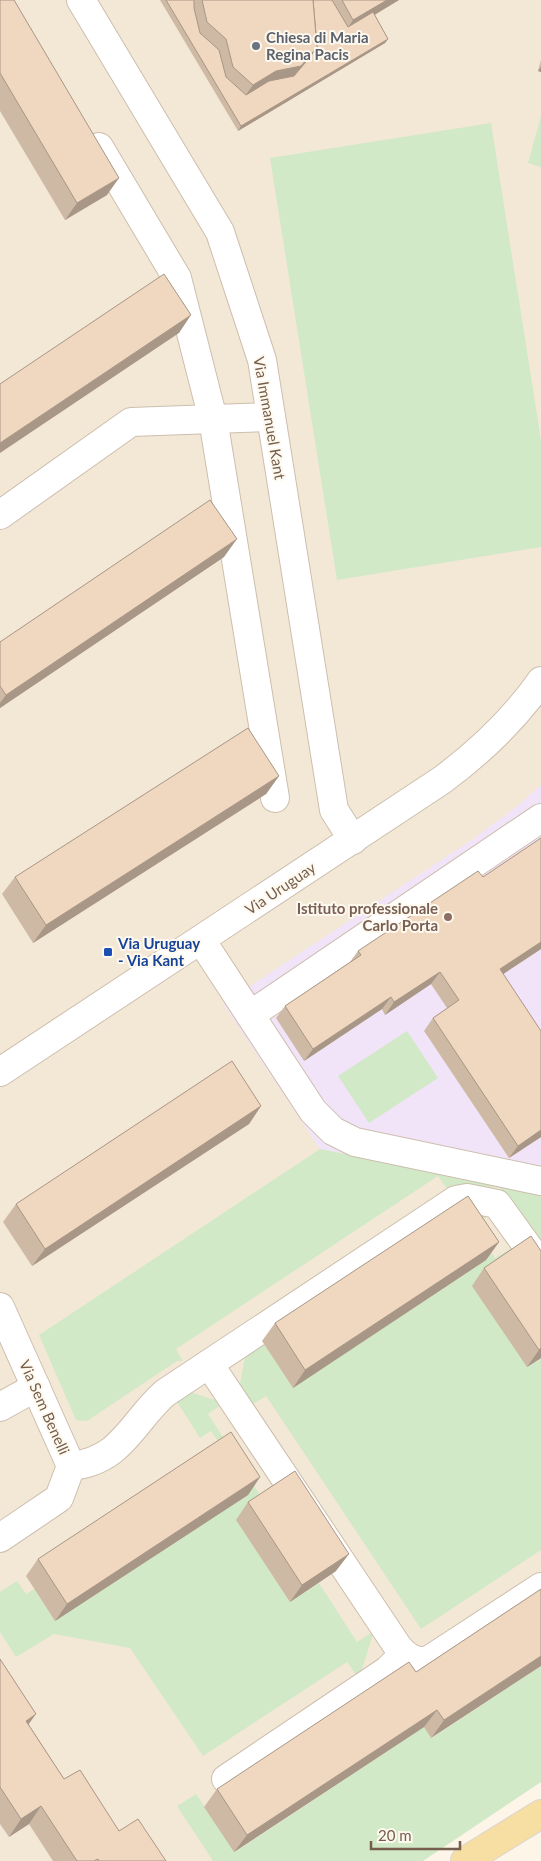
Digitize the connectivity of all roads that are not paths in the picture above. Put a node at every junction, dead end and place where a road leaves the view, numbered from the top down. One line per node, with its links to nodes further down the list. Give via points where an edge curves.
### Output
1 (81, 0): 3 (street, Via Immanuel Kant, via 220,232 262,360)
2 (86, 126): 4 (street, via 177,278)
3 (271, 417): 4 (street); 9 (street, Via Immanuel Kant, via 334,810)
4 (213, 419): 5 (street, via 131,422); 7 (street)
5 (0, 515)
6 (541, 681): 9 (street, Via Uruguay, via 507,725 470,759)
7 (275, 798)
8 (541, 818): 11 (street)
9 (353, 840): 10 (street, Via Uruguay)
10 (201, 940): 11 (street); 12 (street, Via Uruguay)
11 (250, 1015): 13 (street, via 313,1111 332,1131 368,1146)
12 (0, 1072)
13 (541, 1181)
14 (541, 1265): 16 (street, via 501,1208 487,1201 461,1199)
15 (0, 1307): 17 (street, Via Sem Benelli)
16 (209, 1364): 19 (street, via 156,1401 129,1437 113,1450 92,1462); 22 (street)
17 (36, 1387): 18 (street); 19 (street, Via Sem Benelli)
18 (0, 1407)
19 (72, 1466): 20 (street, Via Sem Benelli, via 59,1498)
20 (0, 1538)
21 (541, 1587): 22 (street, via 429,1660 415,1660)
22 (404, 1654): 23 (street, via 388,1670)
23 (226, 1779)
24 (541, 1814): 25 (main road)
25 (465, 1861)

